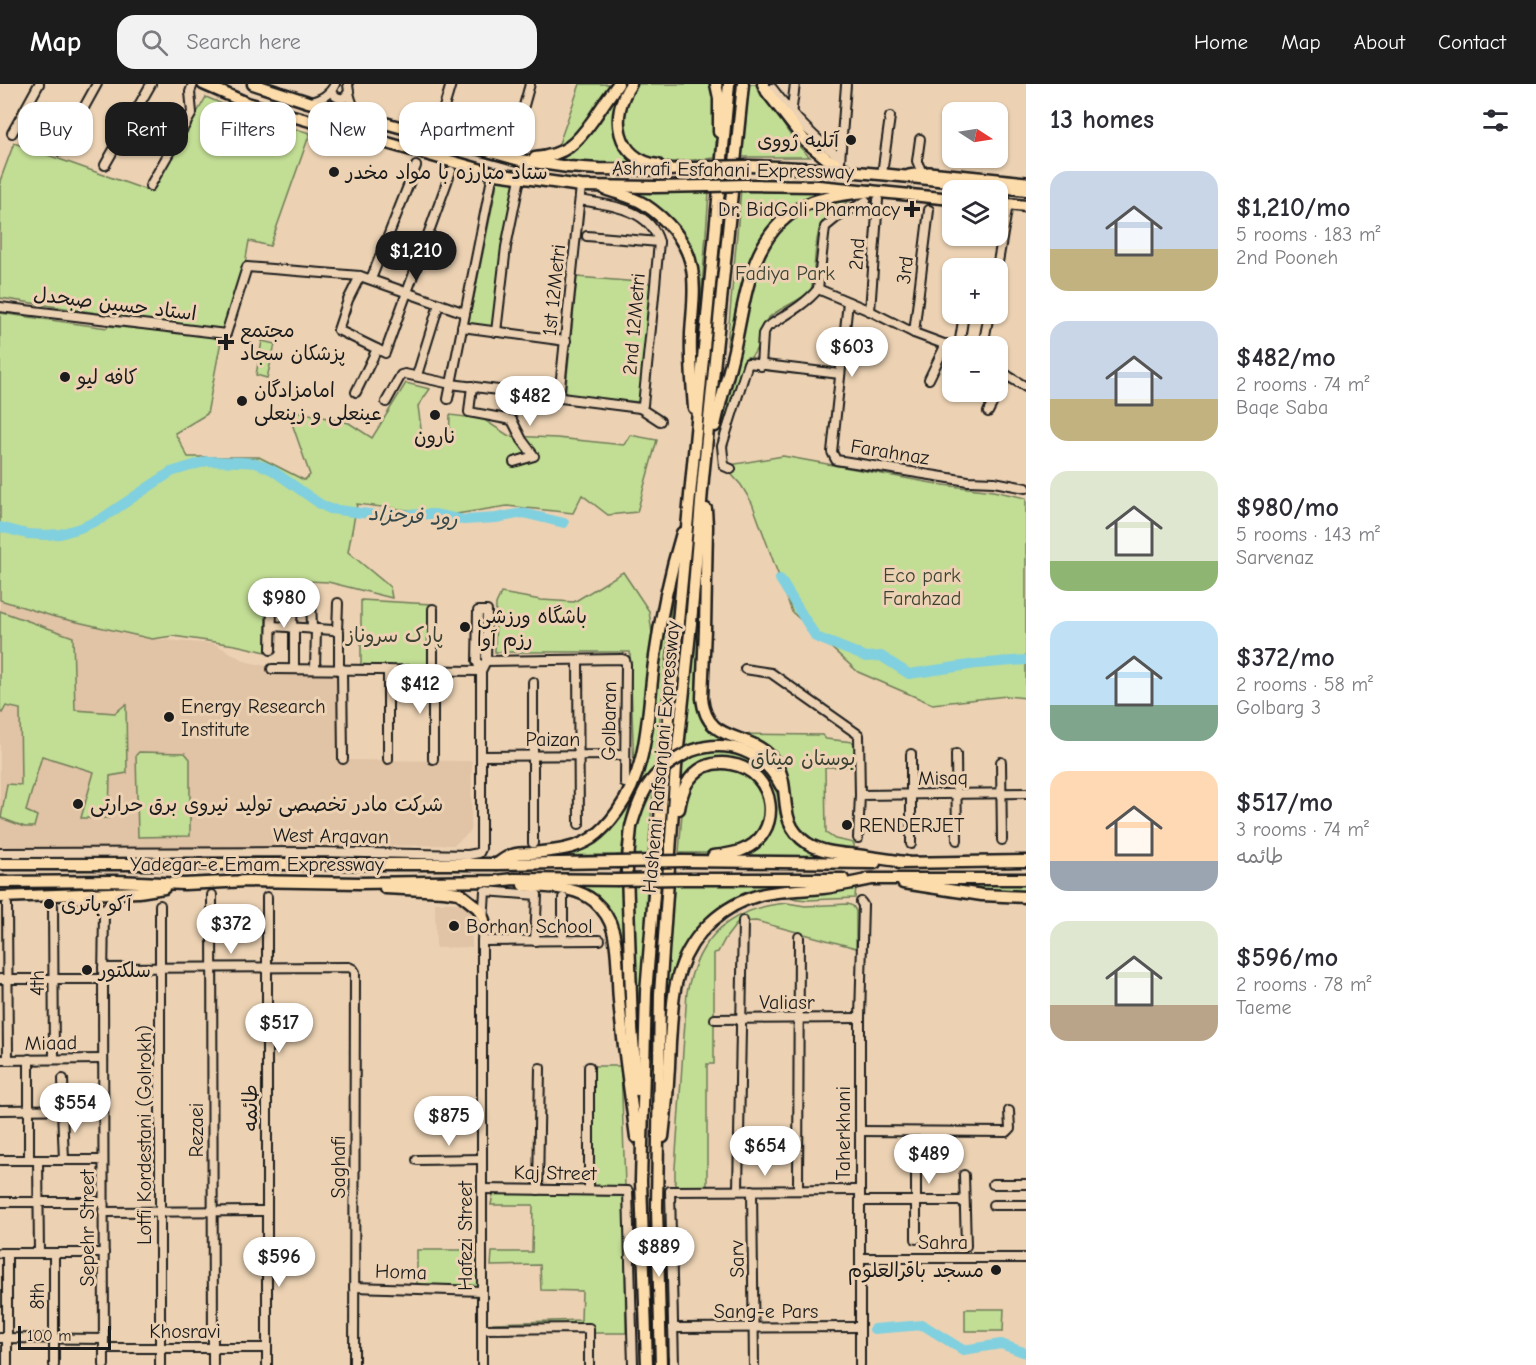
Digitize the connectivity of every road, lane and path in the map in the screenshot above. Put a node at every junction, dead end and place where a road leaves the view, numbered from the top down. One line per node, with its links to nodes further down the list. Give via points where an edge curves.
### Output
1 (39, 84): 26 (street)
2 (97, 84): 19 (street)
3 (151, 84): 30 (street)
4 (193, 84): 42 (street, via 192,112)
5 (203, 84): 36 (highway, Ashrafi Esfahani Expressway, via 247,103)
6 (253, 84): 20 (highway, Ashrafi Esfahani Expressway)
7 (451, 84): 21 (street)
8 (530, 84): 22 (street)
9 (618, 84): 28 (highway, via 571,146 552,156)
10 (630, 84): 32 (highway, via 618,115 618,129 626,146 647,163)
11 (716, 84): 37 (highway)
12 (729, 84): 37 (highway)
13 (743, 84): 92 (highway, Hashemi Rafsanjani Expressway)
14 (795, 84): 24 (street)
15 (846, 85): 29 (street)
16 (333, 87): 17 (street, via 338,98 344,98); 20 (street, via 319,99)
17 (349, 88)
18 (768, 88): 24 (highway)
19 (87, 102)
20 (308, 102)
21 (446, 102)
22 (525, 102)
23 (890, 117): 38 (street)
24 (790, 118): 29 (highway, via 805,141 826,158)
25 (387, 123): 28 (highway, Ashrafi Esfahani Expressway)
26 (12, 133)
27 (920, 139): 35 (street, via 917,161)
28 (520, 160): 32 (highway, Ashrafi Esfahani Expressway, via 599,169)
29 (840, 161): 34 (highway)
30 (105, 165)
31 (416, 166): 53 (street)
32 (692, 168): 34 (highway, Ashrafi Esfahani Expressway, bridge, via 747,166)
33 (451, 171): 55 (street)
34 (851, 172): 38 (highway, Ashrafi Esfahani Expressway)
35 (922, 172): 39 (main road); 41 (main road)
36 (494, 173): 40 (highway, Ashrafi Esfahani Expressway); 65 (street)
37 (721, 174): 89 (highway, Hashemi Rafsanjani Expressway)
38 (882, 174): 39 (highway, Ashrafi Esfahani Expressway)
39 (904, 175): 45 (highway, Ashrafi Esfahani Expressway)
40 (520, 178): 43 (highway, Ashrafi Esfahani Expressway); 67 (street, via 506,247)
41 (1026, 182)
42 (150, 186)
43 (580, 186): 44 (highway, Ashrafi Esfahani Expressway); 48 (street, 1st 12Metri)
44 (597, 186): 46 (highway, Ashrafi Esfahani Expressway, bridge, via 818,186); 89 (highway, via 653,211 672,227 689,258 694,288 691,380)
45 (1026, 190)
46 (872, 197): 47 (highway, Ashrafi Esfahani Expressway); 59 (street, via 825,227); 64 (street, 2nd); 92 (highway, via 811,202 784,219 765,240 747,288)
47 (942, 199)
48 (580, 200): 54 (street, via 641,217 653,228); 69 (street, 1st 12Metri)
49 (1008, 204): 50 (highway)
50 (1026, 206)
51 (929, 210): 68 (street, 3rd)
52 (587, 236): 54 (street)
53 (386, 240): 55 (street); 58 (street)
54 (658, 242): 86 (street, 2nd 12Metri)
55 (422, 252): 56 (street); 60 (street)
56 (442, 260)
57 (360, 276): 58 (street); 63 (street, استاد حسین صبحدل, via 247,267 226,334); 71 (street, via 338,330)
58 (371, 279): 60 (street)
59 (818, 290): 61 (street); 73 (street, via 767,327)
60 (406, 292): 62 (street); 71 (street, via 385,353)
61 (848, 302): 64 (street); 74 (street, Farahnaz)
62 (439, 304): 65 (street); 75 (street)
63 (0, 307)
64 (870, 311): 68 (street)
65 (465, 313): 66 (street)
66 (462, 327): 67 (street); 78 (street)
67 (496, 332): 69 (street)
68 (914, 333): 70 (street)
69 (566, 341): 82 (street, 1st 12Metri)
70 (942, 343)
71 (377, 350): 81 (street)
72 (942, 358): 77 (street)
73 (761, 366): 74 (street); 91 (street, via 748,363 722,446 724,466)
74 (840, 374): 93 (street, Farahnaz, via 832,452 836,460)
75 (417, 375): 78 (street); 84 (street, via 401,375)
76 (1008, 376): 80 (street)
77 (930, 379)
78 (451, 384): 79 (street); 83 (street)
79 (472, 386): 82 (street); 90 (street, via 470,412 512,420 534,456)
80 (1026, 387)
81 (356, 392)
82 (559, 397): 86 (street)
83 (448, 399)
84 (386, 402)
85 (993, 402): 87 (street)
86 (640, 408): 88 (street)
87 (988, 412)
88 (660, 421)
89 (697, 434): 94 (highway, Hashemi Rafsanjani Expressway)
90 (514, 462)
91 (731, 469)
92 (704, 478): 127 (highway, via 707,526 702,703 718,730 756,745 771,757 780,770); 134 (highway, Hashemi Rafsanjani Expressway)
93 (1026, 488)
94 (689, 510): 145 (highway, via 663,610 644,750 627,798 603,829 583,844 511,855); 192 (highway, Hashemi Rafsanjani Expressway, via 646,993)
95 (293, 596): 101 (street)
96 (311, 597): 102 (street)
97 (338, 603): 103 (street)
98 (272, 607): 100 (street)
99 (433, 609): 113 (street)
100 (272, 626): 101 (street); 104 (street)
101 (293, 628): 102 (street); 108 (street)
102 (314, 629): 103 (street); 109 (street)
103 (337, 632): 110 (street)
104 (271, 650)
105 (578, 660): 106 (street); 118 (street, Golbaran, via 625,660); 121 (street)
106 (486, 661): 114 (street, West Arqavan); 114 (street, West Arqavan, via 482,611 477,661)
107 (272, 669): 108 (street)
108 (294, 669): 109 (street)
109 (315, 669): 110 (street)
110 (341, 669): 112 (street); 122 (street)
111 (745, 669): 130 (street, via 770,672 860,736)
112 (388, 670): 113 (street); 123 (street)
113 (433, 670): 114 (street); 124 (street)
114 (481, 671): 119 (street, West Arqavan)
115 (533, 682): 120 (street)
116 (911, 754): 131 (street)
117 (956, 754): 132 (street)
118 (625, 755): 121 (street, Paizan); 126 (street, Golbaran)
119 (481, 756): 120 (street, Paizan); 140 (street, West Arqavan, via 479,853)
120 (533, 756): 121 (street, Paizan); 138 (street)
121 (579, 756): 133 (street)
122 (343, 759)
123 (388, 759)
124 (434, 759)
125 (1001, 762): 128 (street)
126 (625, 783)
127 (784, 792): 143 (highway, via 790,826 809,845); 192 (highway, bridge, via 760,760 727,746 715,746 691,751 660,770 638,803 631,827 627,870 632,1029)
128 (1002, 793): 129 (street, Misaq); 132 (street, Misaq); 137 (street)
129 (1026, 793)
130 (860, 795): 131 (street, Misaq); 135 (street)
131 (911, 795): 132 (street, Misaq); 139 (street)
132 (957, 795): 136 (street)
133 (579, 824)
134 (672, 838): 141 (highway, via 685,785 700,769 720,762 738,765 754,774 764,786 769,798 768,824 751,846); 203 (highway, Hashemi Rafsanjani Expressway, via 660,994)
135 (858, 838)
136 (957, 840)
137 (1002, 840)
138 (532, 843)
139 (911, 844)
140 (0, 853)
141 (683, 861): 143 (highway); 145 (highway, Yadegar-e Emam Expressway, bridge)
142 (1026, 861): 143 (highway)
143 (906, 862)
144 (0, 864): 145 (highway, Yadegar-e Emam Expressway)
145 (495, 864)
146 (876, 879): 147 (highway); 149 (highway, Yadegar-e Emam Expressway, bridge); 155 (highway, via 982,895); 203 (highway, via 748,899 721,913 692,944 674,993)
147 (1026, 879)
148 (0, 882): 151 (highway, Yadegar-e Emam Expressway)
149 (496, 882): 150 (highway, Yadegar-e Emam Expressway); 202 (highway, via 581,893 609,920 615,942)
150 (358, 883): 151 (highway, Yadegar-e Emam Expressway); 162 (highway, via 398,890 459,893 478,908)
151 (184, 884): 152 (highway)
152 (139, 892): 158 (highway); 161 (street, via 117,896)
153 (212, 895): 170 (street, Rezaei)
154 (267, 897): 171 (street, طائمه)
155 (1026, 897)
156 (563, 898): 165 (street)
157 (3, 901): 158 (highway); 174 (street)
158 (53, 901): 161 (street, via 87,899); 175 (street, 4th)
159 (861, 902): 178 (street, Taherkhani)
160 (160, 905): 169 (street, Lotfi Kordestani (Golrokh))
161 (104, 912): 172 (street, Sepehr Street)
162 (484, 920): 167 (street, Hafezi Street); 168 (street, Hafezi Street, via 485,891 537,895)
163 (743, 921): 176 (street)
164 (799, 937): 177 (street)
165 (562, 940): 166 (street); 168 (street)
166 (600, 940)
167 (482, 941): 168 (street); 194 (street, Hafezi Street)
168 (535, 941)
169 (160, 968): 170 (street); 172 (street); 221 (street, Lotfi Kordestani (Golrokh))
170 (212, 968): 171 (street); 222 (street, Rezaei)
171 (267, 968): 223 (street, طائمه); 233 (street, Saghafi, via 349,967 355,972)
172 (103, 969): 173 (street, Sepehr Street)
173 (103, 978): 175 (street); 182 (street, Sepehr Street)
174 (4, 979): 175 (street); 183 (street)
175 (53, 979): 181 (street, 4th)
176 (741, 1018): 177 (street, Valiasr); 179 (street, Valiasr); 209 (street)
177 (799, 1018): 178 (street, Valiasr); 211 (street)
178 (860, 1018): 193 (street, Taherkhani)
179 (715, 1019)
180 (29, 1059): 181 (street, Miaad); 183 (street, Miaad); 187 (street)
181 (54, 1059): 182 (street, Miaad)
182 (103, 1059): 189 (street, Sepehr Street)
183 (4, 1060)
184 (589, 1067): 208 (street)
185 (540, 1068): 207 (street)
186 (63, 1079): 188 (street)
187 (29, 1109): 188 (street); 190 (street); 196 (street)
188 (63, 1109): 189 (street); 197 (street)
189 (103, 1109): 198 (street, Sepehr Street)
190 (0, 1110)
191 (1009, 1111): 193 (street, via 1007,1132)
192 (642, 1130): 202 (highway, Hashemi Rafsanjani Expressway)
193 (860, 1131): 212 (street, Taherkhani)
194 (482, 1159): 199 (street); 206 (street, Hafezi Street)
195 (0, 1160): 196 (street)
196 (34, 1160): 197 (street); 217 (street)
197 (64, 1160): 198 (street)
198 (103, 1160): 218 (street, Sepehr Street)
199 (417, 1160)
200 (916, 1170): 214 (street)
201 (964, 1174): 215 (street)
202 (641, 1181): 256 (highway, Hashemi Rafsanjani Expressway)
203 (657, 1182): 257 (highway, Hashemi Rafsanjani Expressway)
204 (993, 1184): 205 (street)
205 (1026, 1184)
206 (482, 1189): 207 (street, Kaj Street); 234 (street, Hafezi Street)
207 (538, 1190): 208 (street, Kaj Street)
208 (589, 1190): 255 (street, Kaj Street, via 628,1191)
209 (738, 1190): 210 (street); 237 (street, via 670,1191)
210 (752, 1190): 211 (street); 235 (street, Sarv)
211 (798, 1190): 212 (street)
212 (860, 1190): 213 (street, Taherkhani)
213 (860, 1200): 214 (street); 231 (street, Taherkhani)
214 (916, 1201): 215 (street); 225 (street)
215 (964, 1201): 226 (street)
216 (0, 1202): 217 (street)
217 (39, 1202): 218 (street); 228 (street)
218 (103, 1202): 224 (street, Sepehr Street)
219 (1026, 1204): 220 (street)
220 (993, 1205)
221 (160, 1211): 222 (street); 224 (street); 243 (street, Lotfi Kordestani (Golrokh))
222 (213, 1211): 223 (street); 244 (street, Rezaei)
223 (267, 1211): 245 (street, طائمه)
224 (104, 1212): 230 (street, Sepehr Street)
225 (916, 1239)
226 (966, 1246)
227 (3, 1253): 228 (street); 239 (street)
228 (39, 1253): 229 (street)
229 (54, 1253): 230 (street); 240 (street, 8th)
230 (104, 1253): 241 (street, Sepehr Street)
231 (860, 1258): 232 (street, Sahra); 236 (street, Taherkhani)
232 (1026, 1258)
233 (354, 1287): 234 (street, Homa); 252 (street, Saghafi)
234 (482, 1291): 238 (street, Hafezi Street)
235 (754, 1327): 236 (street, Sang-e Pars); 237 (street, Sang-e Pars); 259 (street, Sarv)
236 (860, 1327): 260 (street, Taherkhani)
237 (673, 1328): 258 (street)
238 (482, 1329): 253 (street, Hafezi Street); 254 (street, via 589,1328)
239 (4, 1338): 240 (street); 246 (street)
240 (54, 1338): 241 (street); 247 (street, 8th)
241 (104, 1339): 242 (street, Sepehr Street)
242 (104, 1348): 243 (street, Khosravi); 248 (street, Sepehr Street)
243 (160, 1348): 244 (street, Khosravi); 249 (street, Lotfi Kordestani (Golrokh))
244 (213, 1348): 245 (street, Khosravi); 250 (street, Rezaei)
245 (267, 1348): 251 (street, طائمه)
246 (7, 1365)
247 (54, 1365)
248 (104, 1365)
249 (160, 1365)
250 (213, 1365)
251 (267, 1365)
252 (354, 1365)
253 (482, 1365)
254 (590, 1365)
255 (633, 1365)
256 (647, 1365)
257 (661, 1365)
258 (674, 1365)
259 (754, 1365)
260 (860, 1365)

